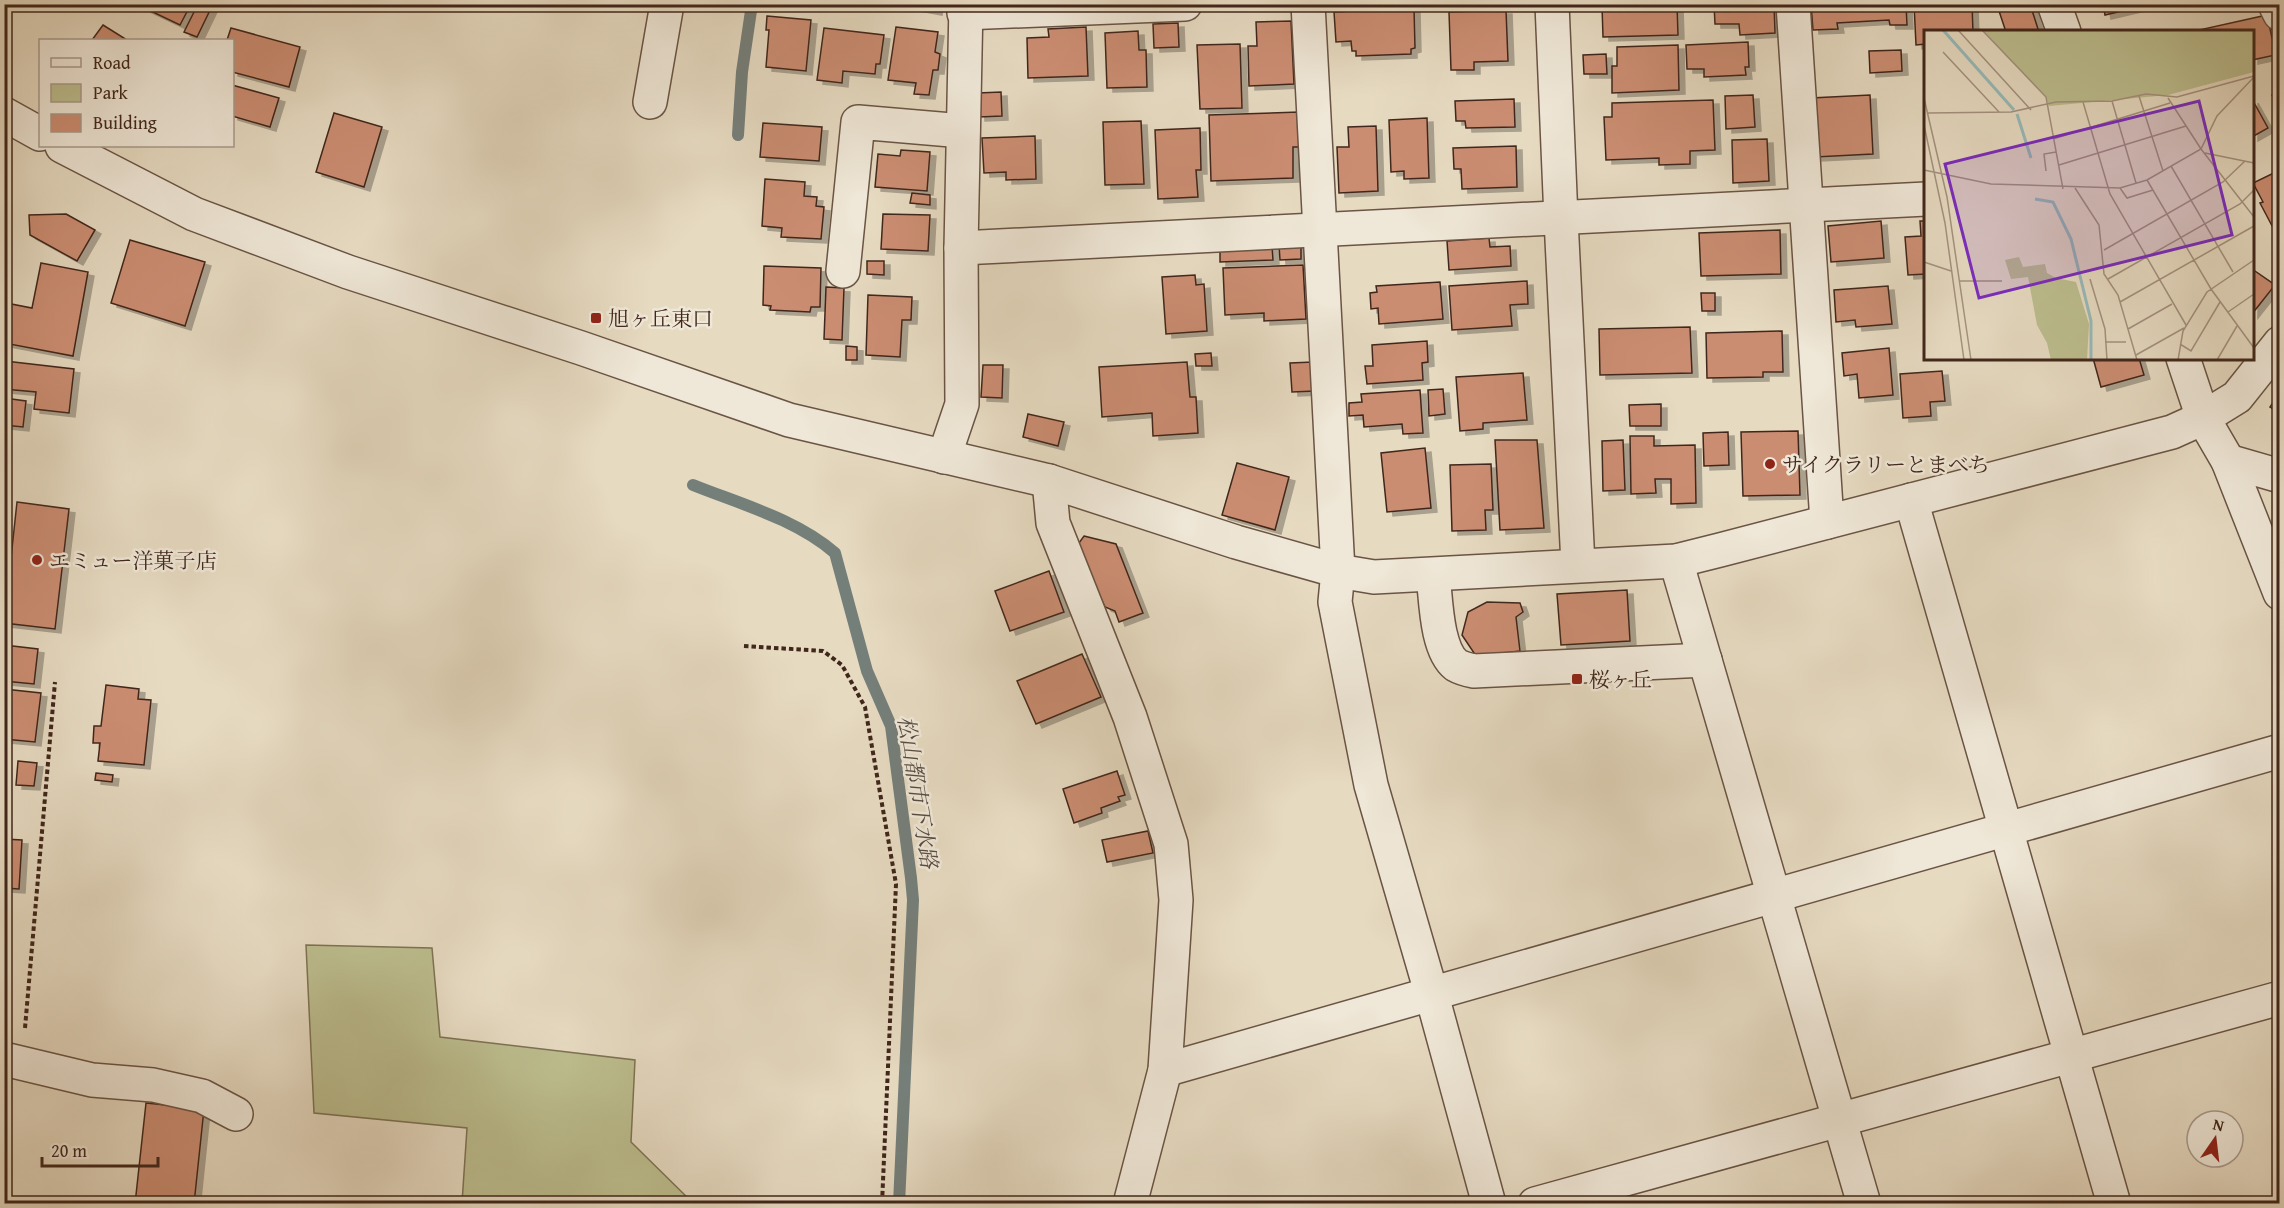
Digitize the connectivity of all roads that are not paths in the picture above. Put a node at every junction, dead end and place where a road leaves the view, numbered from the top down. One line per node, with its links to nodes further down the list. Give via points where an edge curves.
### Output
1 (667, 4): 11 (street)
2 (1185, 4): 8 (street)
3 (1308, 4): 19 (street)
4 (1552, 4): 18 (street)
5 (1793, 4): 17 (street)
6 (2054, 4): 10 (street)
7 (2275, 4): 9 (street)
8 (965, 9): 13 (street)
9 (2280, 14)
10 (2063, 30)
11 (650, 102)
12 (4, 114): 14 (street)
13 (963, 131): 20 (street); 21 (street, via 858,122)
14 (39, 133)
15 (64, 147): 25 (street, via 194,214 348,272 789,420)
16 (1924, 199): 17 (street)
17 (1805, 207): 18 (street); 30 (street)
18 (1561, 219): 19 (street); 32 (street)
19 (1318, 229): 20 (street); 33 (street)
20 (961, 248): 25 (street, via 962,404)
21 (843, 270)
22 (2280, 344): 24 (street, via 2237,397)
23 (2184, 360): 24 (street)
24 (2203, 418): 26 (street); 29 (street, via 2172,432)
25 (944, 457): 28 (street)
26 (2228, 461): 27 (street); 35 (street)
27 (2280, 476)
28 (1049, 481): 33 (street); 44 (street, via 1053,523 1130,717 1171,844 1176,900)
29 (1911, 500): 30 (street); 38 (street)
30 (1827, 522): 31 (street)
31 (1677, 561): 32 (street); 36 (street)
32 (1578, 565): 34 (street)
33 (1338, 571): 34 (street, via 1374,577); 40 (street, via 1335,602 1371,785)
34 (1433, 575): 36 (street, via 1442,639 1457,666 1474,671)
35 (2280, 593)
36 (1705, 660): 39 (street)
37 (2280, 751): 38 (street)
38 (2007, 831): 39 (street); 42 (street)
39 (1774, 897): 40 (street); 46 (street)
40 (1431, 992): 44 (street); 48 (street)
41 (2280, 998): 42 (street)
42 (2073, 1056): 46 (street); 51 (street)
43 (13, 1061): 45 (street, via 92,1080 153,1085 202,1096)
44 (1165, 1070): 47 (street)
45 (236, 1114)
46 (1839, 1119): 49 (street); 50 (street)
47 (1130, 1203)
48 (1489, 1203)
49 (1535, 1203)
50 (1864, 1203)
51 (2114, 1203)

